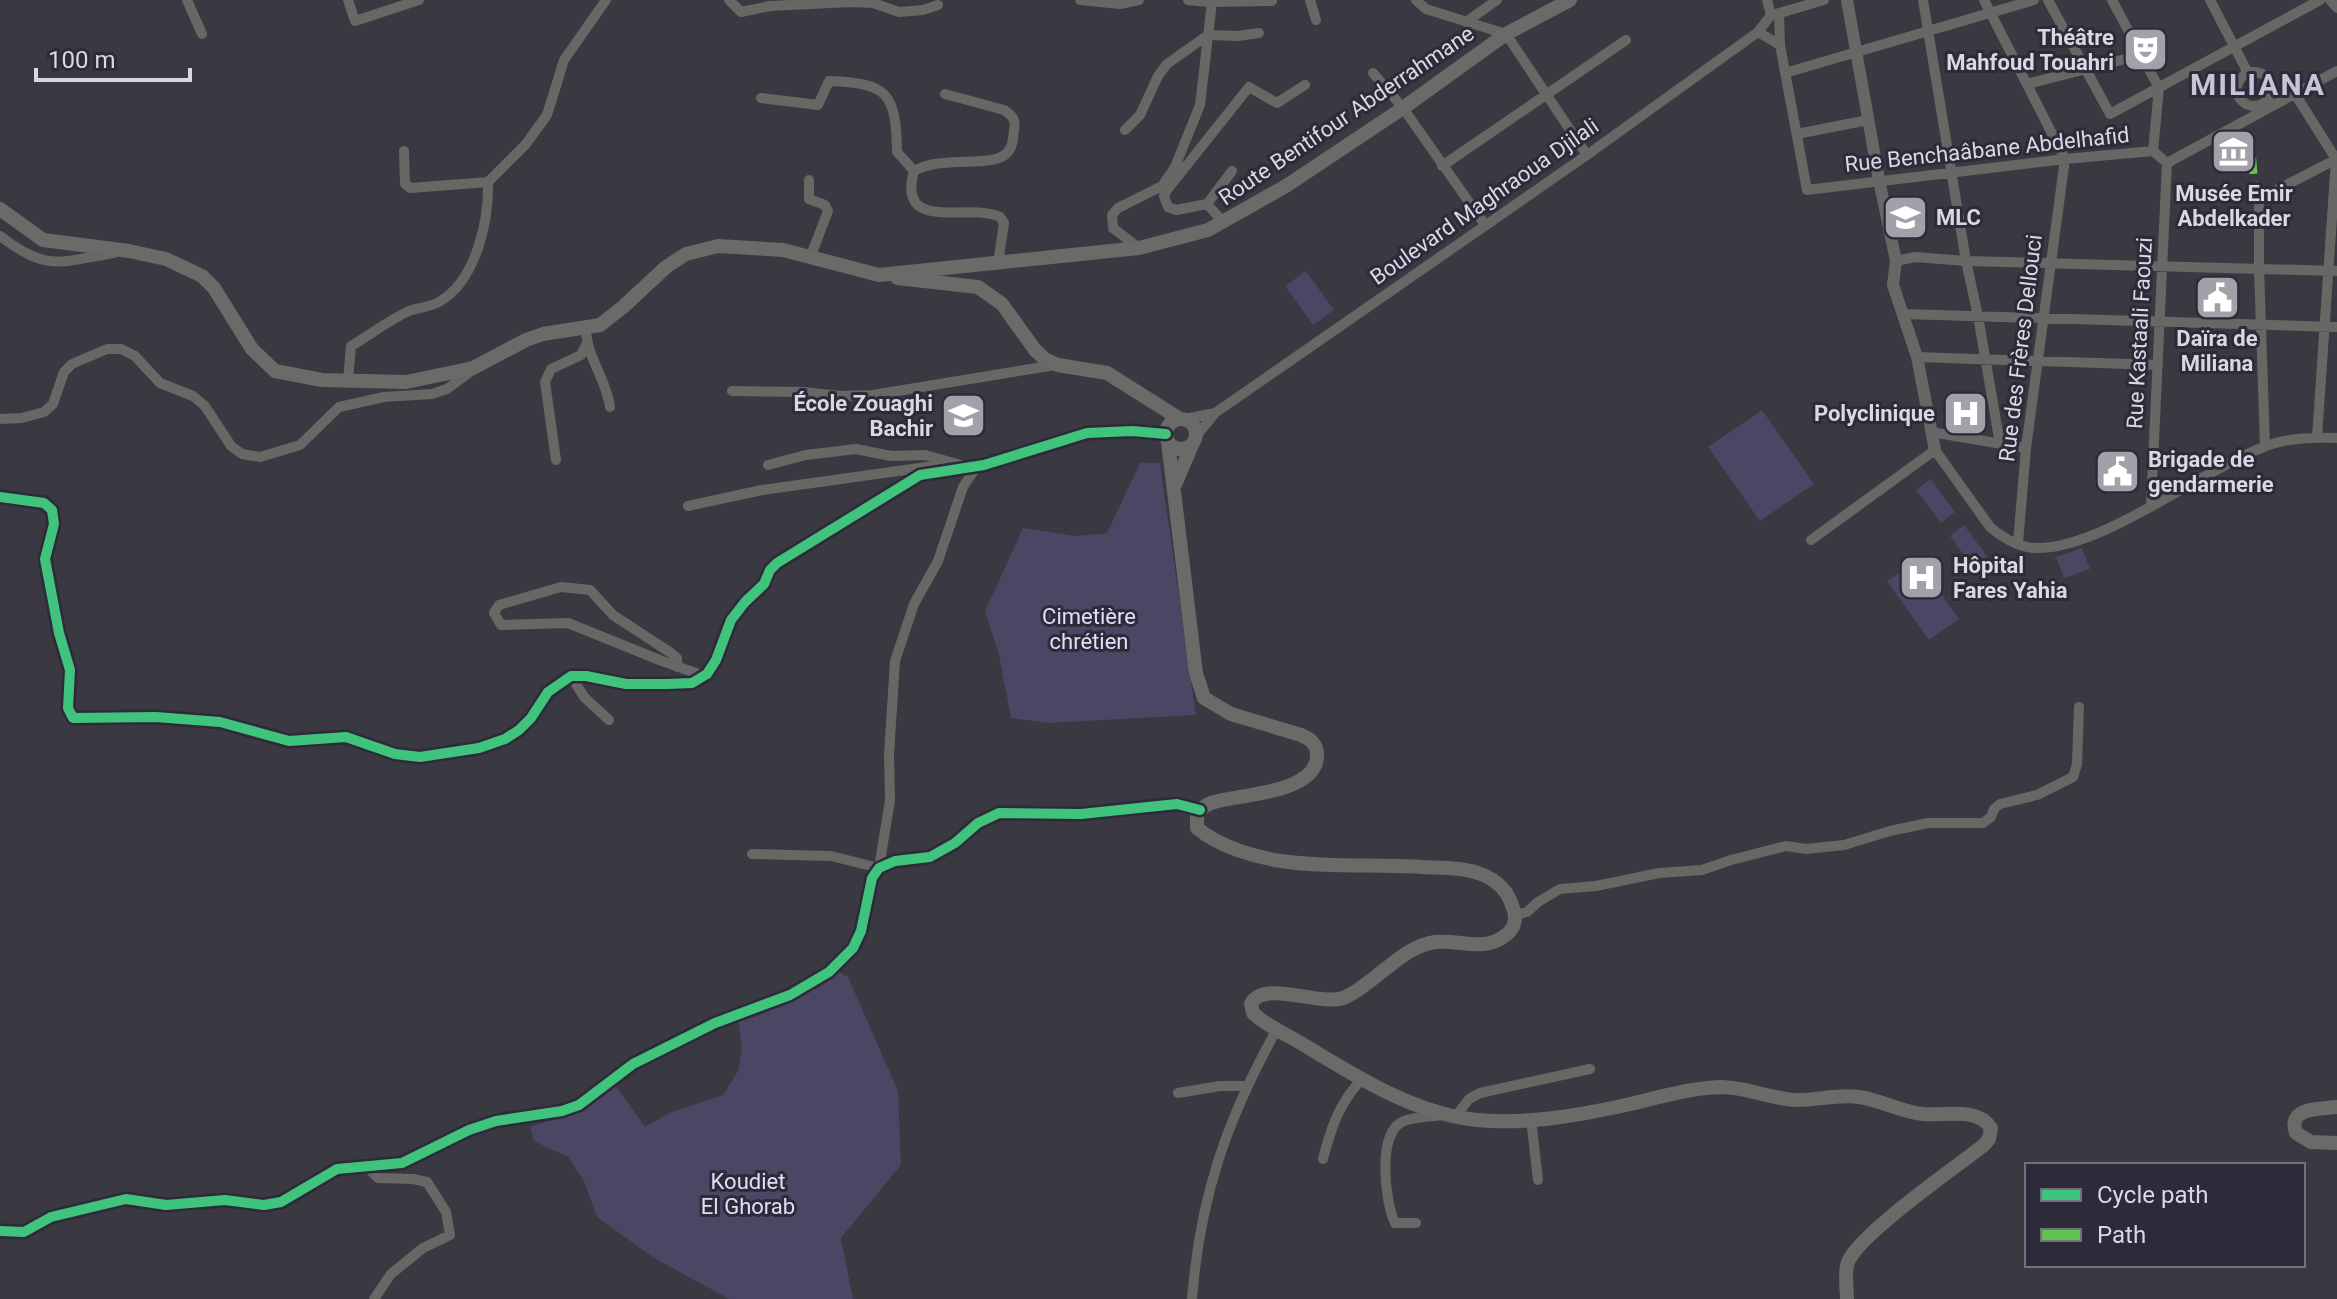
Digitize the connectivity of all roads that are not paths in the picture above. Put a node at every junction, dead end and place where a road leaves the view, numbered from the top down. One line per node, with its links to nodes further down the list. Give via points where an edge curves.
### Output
1 (187, 0): 35 (street)
2 (348, 0): 3 (street, via 355,21)
3 (419, 0)
4 (606, 0): 72 (street, via 564,60 547,115)
5 (729, 0): 26 (street, via 741,12 851,2 899,12)
6 (1080, 0): 7 (street)
7 (1139, 0)
8 (1188, 0): 25 (street)
9 (1310, 0): 30 (street)
10 (1416, 0): 31 (street, via 1426,9)
11 (1497, 0): 31 (street)
12 (1570, 0): 36 (main road, Route Bentifour Abderrahmane)
13 (1767, 0): 28 (street)
14 (1824, 0): 28 (street)
15 (1847, 0): 41 (street)
16 (1923, 0): 32 (street)
17 (1984, 0): 29 (street)
18 (2034, 0): 29 (street)
19 (2048, 0): 43 (street)
20 (2112, 0): 42 (street)
21 (2210, 0): 40 (street)
22 (2320, 0): 40 (street)
23 (2330, 0): 27 (street)
24 (1272, 1): 25 (street)
25 (1212, 2): 37 (street)
26 (938, 5)
27 (2337, 8)
28 (1775, 14): 33 (street, Boulevard Maghraoua Djilali); 39 (street)
29 (1991, 14): 32 (street); 48 (street)
30 (1316, 20)
31 (1466, 22): 36 (street)
32 (1928, 31): 41 (street); 69 (street)
33 (1758, 32): 39 (street); 62 (street, Boulevard Maghraoua Djilali)
34 (1259, 33): 37 (street)
35 (202, 34)
36 (1506, 34): 53 (street); 56 (main road, Route Bentifour Abderrahmane)
37 (1208, 35): 58 (street, via 1167,64 1140,115); 78 (street, via 1200,105 1175,167 1162,186 1112,215 1113,228)
38 (1626, 40): 53 (street)
39 (1780, 45): 46 (street)
40 (2235, 46): 47 (street); 50 (street)
41 (1856, 52): 46 (street); 57 (street)
42 (2141, 55): 43 (street); 50 (street)
43 (2086, 69): 48 (street); 50 (street, via 2110,114)
44 (2337, 71): 52 (street)
45 (1373, 73): 56 (street)
46 (1785, 73): 59 (street)
47 (2248, 73): 55 (street, via 2260,73 2270,81); 55 (street, via 2239,80 2238,97 2246,105)
48 (2027, 84): 63 (street)
49 (1305, 85): 73 (street, via 1277,103 1249,87 1164,196 1168,207 1176,210)
50 (2159, 88): 61 (street)
51 (945, 94): 67 (street, via 1012,115 1012,145 996,159 932,162)
52 (2295, 94): 55 (street); 64 (street)
53 (1546, 95): 62 (street); 66 (street)
54 (761, 98): 67 (street, via 818,105 829,81 871,85 892,104 897,152)
55 (2265, 107): 65 (street)
56 (1403, 108): 66 (street); 75 (main road, Route Bentifour Abderrahmane)
57 (1868, 120): 59 (street); 71 (street)
58 (1125, 130)
59 (1797, 134): 71 (street, Rue Benchaâbane Abdelhafid, via 1807,190)
60 (404, 151): 72 (street, via 405,184 410,188)
61 (2153, 151): 63 (street, Rue Benchaâbane Abdelhafid); 65 (street, Rue Benchaâbane Abdelhafid)
62 (1587, 155): 76 (street, Boulevard Maghraoua Djilali)
63 (2065, 159): 69 (street, Rue Benchaâbane Abdelhafid); 84 (street, Rue des Frères Dellouci)
64 (2336, 159): 86 (street, via 2259,199); 87 (street)
65 (2167, 163): 85 (street, Rue Kastaali Faouzi)
66 (1442, 166): 76 (street)
67 (914, 171): 83 (street, via 912,199 919,207 1000,217 1004,223)
68 (1232, 171): 73 (street)
69 (1952, 172): 71 (street, Rue Benchaâbane Abdelhafid); 82 (street)
70 (809, 180): 80 (street, via 809,199 828,211)
71 (1879, 180): 81 (street)
72 (488, 182): 103 (street, via 488,209 466,276 439,302 409,312 351,346)
73 (1207, 204): 75 (street)
74 (0, 209): 79 (main road, via 43,240)
75 (1224, 223): 78 (main road, Route Bentifour Abderrahmane)
76 (1485, 225): 107 (street, Boulevard Maghraoua Djilali)
77 (0, 236): 79 (street, via 24,255 47,263)
78 (1139, 248): 83 (main road, Route Bentifour Abderrahmane)
79 (129, 251): 103 (main road, via 166,259 202,276 252,349 275,371)
80 (810, 258): 88 (main road); 95 (main road, via 746,246 700,249 666,267 600,325)
81 (1896, 261): 82 (street); 89 (street, via 1893,285)
82 (1966, 261): 84 (street); 90 (street)
83 (998, 263): 88 (main road, Route Bentifour Abderrahmane)
84 (2050, 263): 85 (street); 91 (street, Rue des Frères Dellouci)
85 (2162, 265): 86 (street); 92 (street, Rue Kastaali Faouzi)
86 (2259, 268): 87 (street); 93 (street)
87 (2333, 270): 94 (street)
88 (879, 275): 101 (main road, via 978,287 1002,304 1035,350)
89 (1904, 314): 90 (street); 97 (street)
90 (1978, 316): 91 (street); 98 (street)
91 (2043, 319): 92 (street); 99 (street, Rue des Frères Dellouci)
92 (2160, 323): 93 (street); 102 (street, Rue Kastaali Faouzi)
93 (2261, 326): 94 (street); 116 (street)
94 (2332, 327): 112 (street)
95 (586, 328): 96 (street); 100 (main road, via 543,334)
96 (586, 345): 106 (street, via 602,373); 119 (street, via 581,355 551,369 545,382)
97 (1917, 357): 98 (street); 110 (street)
98 (1985, 359): 99 (street); 115 (street)
99 (2038, 361): 102 (street); 117 (street, Rue des Frères Dellouci)
100 (484, 363): 103 (main road, via 406,382); 108 (street, via 432,394 339,407 300,445 260,457 231,446 205,406 160,383 121,349 107,349 72,364 44,412)
101 (1058, 365): 104 (main road, via 1107,373); 105 (street, via 873,395)
102 (2158, 365): 125 (street, Rue Kastaali Faouzi)
103 (348, 380)
104 (1135, 390): 109 (main road); 111 (main road)
105 (732, 391)
106 (610, 407)
107 (1215, 413): 109 (street); 114 (street)
108 (0, 419)
109 (1183, 419): 111 (main road, via 1174,420); 114 (main road, via 1194,425)
110 (1931, 432): 115 (street); 118 (street)
111 (1167, 435): 114 (main road, via 1182,449); 122 (street, via 1087,433); 123 (main road)
112 (2317, 437): 113 (street); 116 (street)
113 (2337, 438)
114 (1194, 440): 123 (main road)
115 (2000, 444): 117 (street)
116 (2265, 446): 125 (street)
117 (2026, 448): 128 (street, Rue des Frères Dellouci)
118 (1935, 450): 127 (street); 128 (street, via 1990,527)
119 (556, 460)
120 (768, 465): 121 (street, via 856,449 925,455)
121 (961, 465): 122 (street); 126 (street, via 866,474)
122 (977, 466): 131 (street, via 920,475 777,563 731,620); 136 (street, via 963,487 895,661 890,800)
123 (1174, 488): 134 (main road, via 1196,673 1204,698 1231,714 1310,739 1317,750 1302,779)
124 (0, 497): 130 (street, via 44,503 52,510 45,559 70,670 68,708 73,718 220,722 289,741 346,737 420,757 505,739 531,718 548,692)
125 (2151, 505): 128 (street, via 2068,543 2039,548)
126 (688, 506)
127 (1811, 540)
128 (2018, 543)
129 (677, 667): 129 (street, via 568,623 501,625 494,613 499,605 561,587 590,590 613,615 677,658); 131 (street)
130 (571, 676): 131 (street, via 626,684 692,683); 133 (street)
131 (704, 676)
132 (2079, 707): 137 (street, via 2073,777 2037,795 2000,804 1983,823 1928,823 1844,845 1786,846 1702,870 1560,889)
133 (609, 720)
134 (1200, 810): 136 (street, via 1177,804 1081,814 999,813 930,857); 137 (main road, via 1195,822 1202,832 1260,857 1316,865 1460,869 1484,875 1507,892)
135 (752, 854): 136 (street, via 831,856)
136 (879, 868): 148 (street, via 853,948 809,986 715,1023 633,1064 579,1105 496,1121 402,1163)
137 (1515, 915): 138 (main road, via 1514,927 1493,942 1424,944 1340,998 1256,996 1253,1013)
138 (1277, 1029): 140 (main road); 141 (street)
139 (1590, 1069): 144 (street, via 1480,1093)
140 (1362, 1079): 144 (main road); 147 (street, via 1338,1110)
141 (1246, 1086): 142 (street); 153 (street, via 1208,1192)
142 (1178, 1093)
143 (2337, 1107): 146 (main road, via 2304,1111 2294,1123 2304,1140)
144 (1451, 1115): 145 (main road); 150 (street, via 1404,1121 1390,1138 1385,1160 1391,1216 1395,1223)
145 (1531, 1119): 149 (street); 154 (main road, via 1722,1087 1799,1100 1862,1097 1920,1114 1984,1119 1991,1128 1984,1145 1852,1255 1847,1263)
146 (2337, 1143)
147 (1323, 1159)
148 (373, 1165): 151 (street, via 337,1169 281,1202 166,1205 126,1199 51,1217 24,1232); 152 (street, via 378,1178 427,1182 446,1212 450,1235 423,1248 391,1274)
149 (1538, 1180)
150 (1416, 1223)
151 (0, 1231)
152 (374, 1299)
153 (1192, 1299)
154 (1847, 1299)

